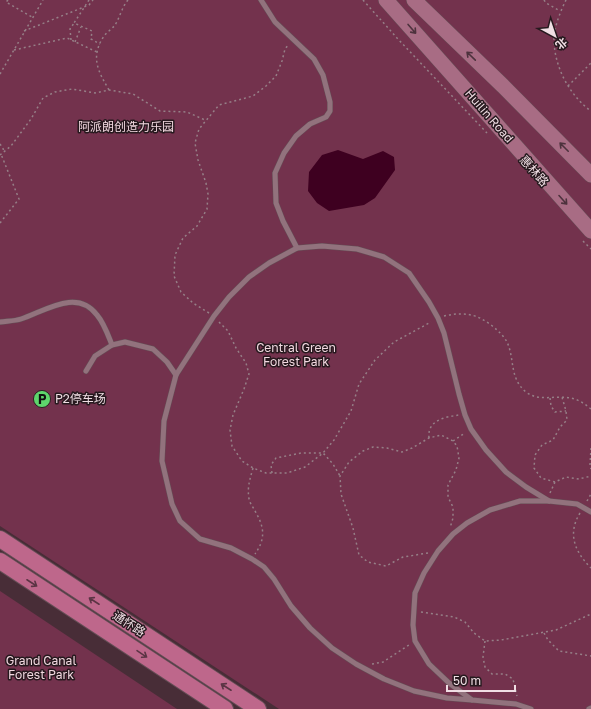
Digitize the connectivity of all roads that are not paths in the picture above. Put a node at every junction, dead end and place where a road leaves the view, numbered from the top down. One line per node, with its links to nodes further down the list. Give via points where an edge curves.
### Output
1 (260, 0): 6 (lane, via 275,22 314,59 324,75 330,102 330,111 326,117 310,124 296,136 284,153 276,173 276,203)
2 (386, 0): 5 (main road, Huilin Road, one-way to 5)
3 (414, 0): 4 (main road, one-way to 3)
4 (591, 175)
5 (585, 234)
6 (297, 248): 10 (lane, via 249,277 214,316); 11 (lane, via 322,246 357,249 384,257 408,273 429,302 444,332 465,415 471,429 506,472)
7 (0, 322): 8 (lane, via 20,319 66,302 79,302 88,306 97,315)
8 (112, 345): 9 (lane, via 95,356); 10 (lane, via 125,342 153,349)
9 (86, 371)
10 (176, 375): 15 (lane, via 164,421 162,461 172,504 180,521 200,539 231,548 252,558 274,579 291,606 310,628 332,648 356,664 414,691)
11 (549, 501): 12 (lane, via 577,504); 15 (lane, via 520,501 490,510 467,523 438,551 415,593 415,641 429,664)
12 (591, 512)
13 (0, 539): 17 (main road, 通怀路, one-way to 13)
14 (0, 561): 16 (main road, 通怀路, one-way to 16)
15 (472, 700): 18 (lane, via 516,704)
16 (225, 709)
17 (258, 709)
18 (530, 709)

